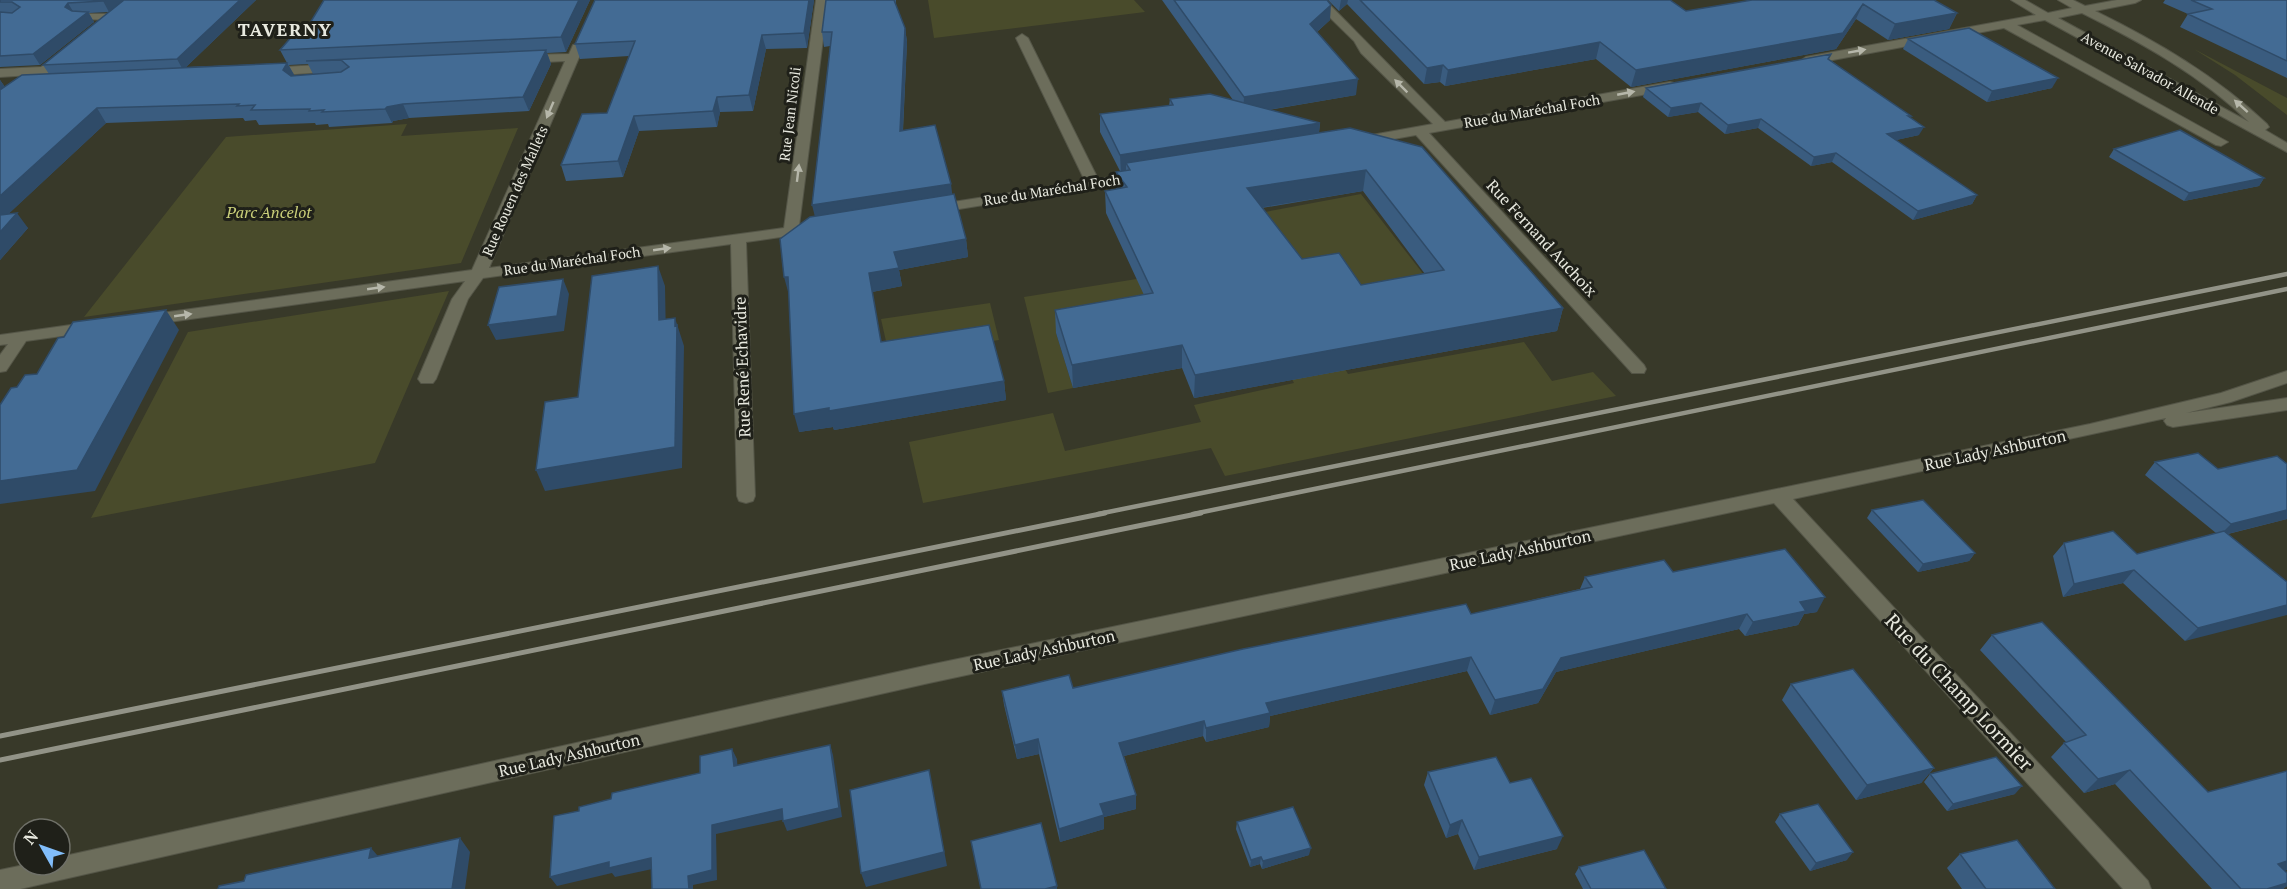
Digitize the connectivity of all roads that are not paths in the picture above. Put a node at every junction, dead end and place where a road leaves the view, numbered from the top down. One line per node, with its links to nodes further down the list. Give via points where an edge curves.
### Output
1 (822, 0): 38 (street, Rue Jean Nicoli, one-way to 1)
2 (1318, 0): 29 (street, one-way to 2)
3 (2017, 0): 8 (street, Avenue Salvador Allende)
4 (2064, 0): 6 (street, Avenue Salvador Allende)
5 (2135, 0): 6 (street)
6 (2085, 10): 8 (street); 33 (street, Avenue Salvador Allende, one-way to 6, via 2213,82)
7 (81, 17): 10 (street, via 117,14)
8 (2047, 17): 9 (street); 33 (street, Avenue Salvador Allende)
9 (2006, 24): 16 (street, one-way to 9); 31 (street)
10 (96, 30)
11 (581, 38): 14 (street, Rue Rouen des Mallets)
12 (1022, 38): 35 (street)
13 (79, 44): 19 (street)
14 (573, 57): 15 (street); 40 (street, Rue Rouen des Mallets, one-way to 40)
15 (510, 60)
16 (1792, 63)
17 (344, 68): 18 (street)
18 (308, 70): 20 (street); 27 (street)
19 (44, 71): 21 (street); 26 (street)
20 (250, 72)
21 (0, 73)
22 (338, 81): 24 (street)
23 (55, 82): 26 (street)
24 (318, 82)
25 (1688, 82): 29 (street, Rue du Maréchal Foch, one-way to 25)
26 (29, 83): 28 (street)
27 (298, 84)
28 (0, 105)
29 (1443, 127): 30 (street, Rue du Maréchal Foch)
30 (1420, 131): 32 (street, Rue du Maréchal Foch); 46 (street, Rue Fernand Auchoix)
31 (2221, 142)
32 (1350, 143)
33 (2285, 147)
34 (1152, 174): 35 (street, Rue du Maréchal Foch)
35 (1094, 183): 36 (street, Rue du Maréchal Foch)
36 (925, 210)
37 (834, 225): 38 (street, Rue du Maréchal Foch)
38 (791, 232): 39 (street, Rue du Maréchal Foch)
39 (738, 239): 40 (street, Rue du Maréchal Foch, one-way to 39); 52 (street, Rue René Echavidre)
40 (479, 273): 41 (street, Rue du Maréchal Foch, one-way to 40); 48 (street, Rue Rouen des Mallets, via 460,299)
41 (129, 322)
42 (106, 325): 43 (street)
43 (21, 337): 44 (street); 45 (street)
44 (0, 340)
45 (0, 368)
46 (1638, 369)
47 (2287, 378): 50 (street, Rue Lady Ashburton, via 2225,398)
48 (427, 379)
49 (2287, 404): 50 (street, Rue Lady Ashburton)
50 (2090, 430): 51 (street, Rue Lady Ashburton)
51 (1778, 495): 53 (street, Rue Lady Ashburton, via 929,674); 54 (street, Rue du Champ Lormier)
52 (746, 496)
53 (0, 882)
54 (2139, 889)

